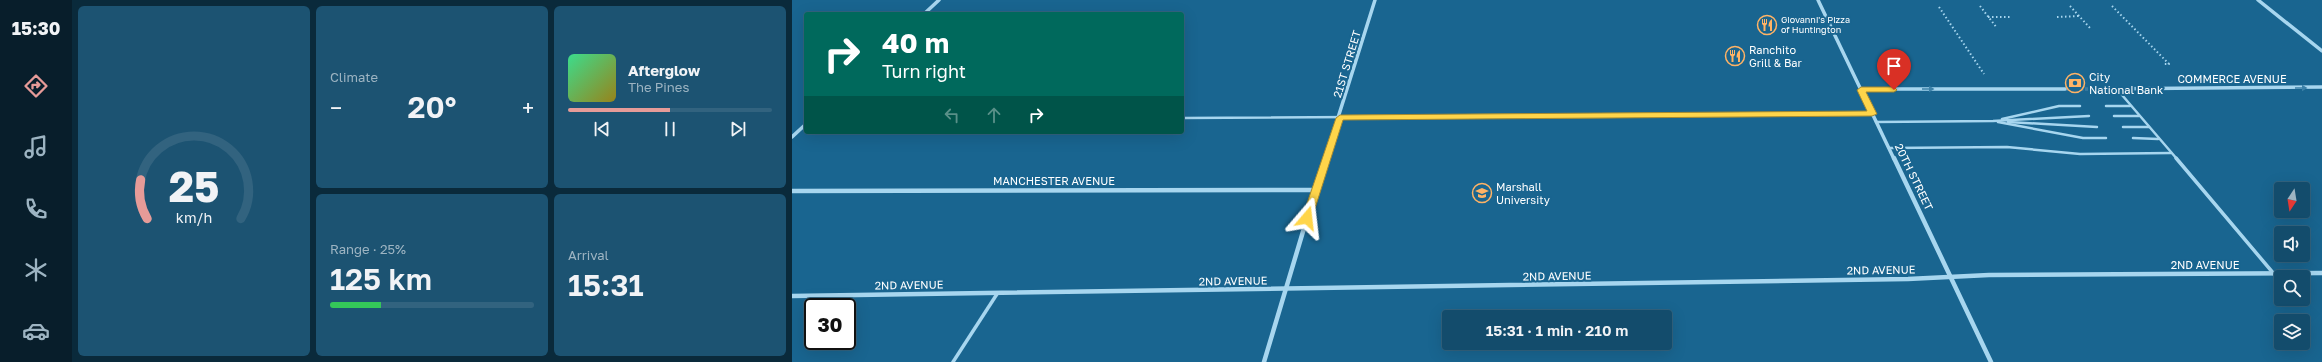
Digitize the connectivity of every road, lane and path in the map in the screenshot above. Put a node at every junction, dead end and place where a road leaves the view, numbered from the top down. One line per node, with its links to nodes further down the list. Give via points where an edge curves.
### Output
1 (939, 0): 9 (street)
2 (1376, 0): 32 (street, 21ST STREET)
3 (1818, 0): 23 (street, 20TH STREET)
4 (2258, 0): 16 (street)
5 (1980, 6): 11 (path)
6 (2070, 6): 10 (path)
7 (2112, 6): 17 (path, via 2169,64)
8 (1939, 7): 20 (path)
9 (926, 12)
10 (2080, 16): 13 (path); 15 (path)
11 (1988, 17): 12 (path); 14 (path)
12 (2010, 17)
13 (2057, 17)
14 (1997, 28)
15 (2090, 28)
16 (2322, 51)
17 (2163, 64)
18 (2116, 88): 19 (street, COMMERCE AVENUE, one-way to 19); 22 (street, COMMERCE AVENUE); 26 (lane)
19 (2322, 88)
20 (1995, 89): 21 (street); 23 (street, one-way to 20)
21 (2065, 89)
22 (2094, 89)
23 (1861, 90): 27 (street, 20TH STREET)
24 (2080, 106): 33 (lane, via 2059,106)
25 (2106, 106): 26 (lane)
26 (2130, 106): 30 (lane)
27 (1872, 114): 32 (lane); 34 (street, 20TH STREET)
28 (2089, 116): 33 (lane)
29 (2114, 116): 30 (lane)
30 (2139, 116): 38 (lane)
31 (1184, 118): 32 (lane)
32 (1340, 118): 45 (street, 21ST STREET)
33 (1993, 121): 34 (lane); 36 (lane); 40 (lane, via 2083,138)
34 (1876, 122): 43 (street, 20TH STREET)
35 (804, 126): 39 (street)
36 (2097, 127)
37 (2123, 127): 38 (lane)
38 (2149, 127): 42 (lane)
39 (792, 137)
40 (2106, 138)
41 (2133, 138): 42 (lane)
42 (2158, 139): 44 (lane)
43 (1889, 148): 44 (lane, via 2007,147 2080,154); 50 (street, 20TH STREET)
44 (2171, 153): 49 (lane)
45 (1316, 190): 46 (street, MANCHESTER AVENUE); 51 (street, 21ST STREET)
46 (792, 191)
47 (2310, 273): 48 (street, 2ND AVENUE)
48 (2322, 273)
49 (2274, 274): 50 (street, 2ND AVENUE)
50 (1950, 276): 51 (street, 2ND AVENUE); 56 (street, 20TH STREET)
51 (1284, 290): 52 (street, 2ND AVENUE); 55 (street, 21ST STREET)
52 (997, 294): 53 (street, 2ND AVENUE); 54 (lane)
53 (792, 296)
54 (953, 362)
55 (1264, 362)
56 (1991, 362)

